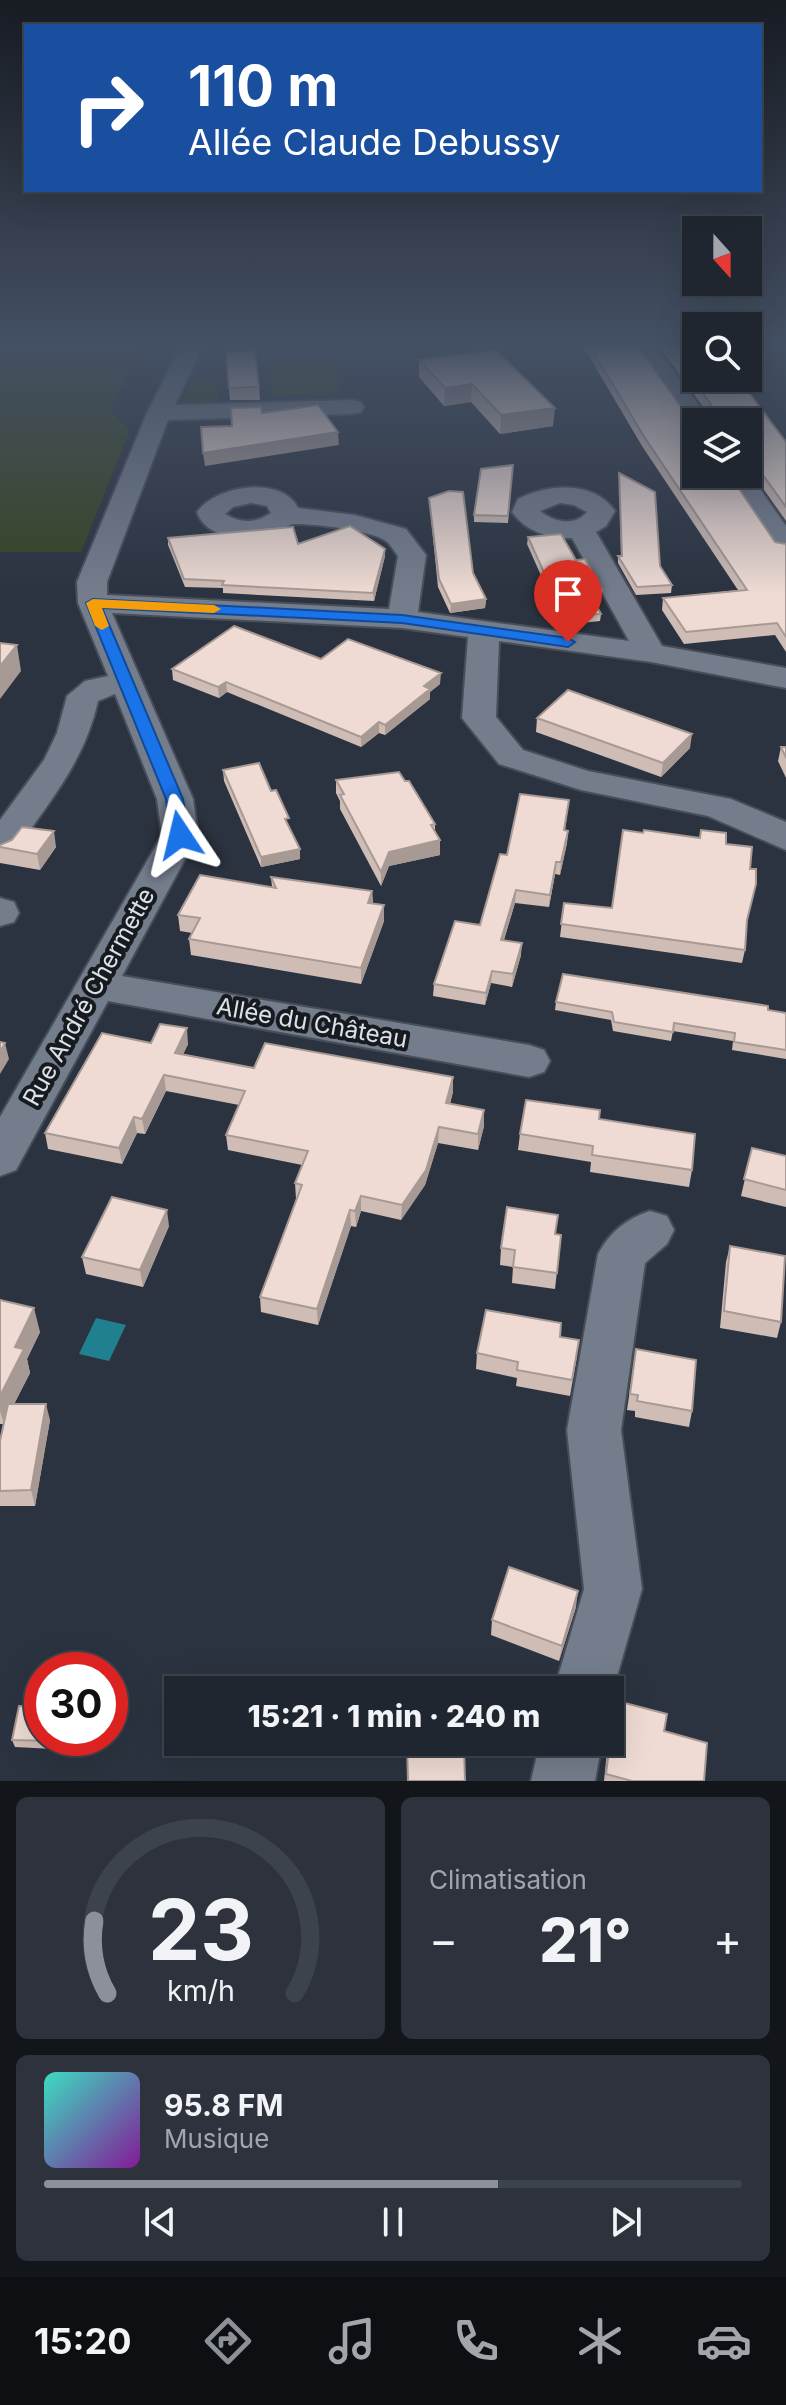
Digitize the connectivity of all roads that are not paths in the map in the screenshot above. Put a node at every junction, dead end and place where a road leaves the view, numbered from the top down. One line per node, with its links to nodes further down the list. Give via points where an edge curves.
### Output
1 (153, 429): 6 (street, via 92,582)
2 (746, 488): 5 (street)
3 (285, 515): 7 (street, via 355,523 396,535 412,555)
4 (580, 528): 9 (street)
5 (786, 546)
6 (93, 603): 7 (street); 11 (street, Rue André Chermette)
7 (402, 619): 8 (street)
8 (484, 632): 9 (street); 12 (street, via 479,718 511,757 581,780 718,807)
9 (651, 653): 10 (street)
10 (786, 678)
11 (125, 682): 13 (street, via 83,696 61,761); 14 (street, Rue André Chermette, via 175,799 180,835)
12 (786, 839)
13 (0, 846)
14 (94, 985): 15 (street, Allée du Château); 16 (street, Rue André Chermette)
15 (529, 1061)
16 (0, 1158)
17 (650, 1230): 18 (street, via 622,1254 594,1430 613,1589)
18 (588, 1676)
19 (568, 1756): 20 (street)
20 (563, 1781)

